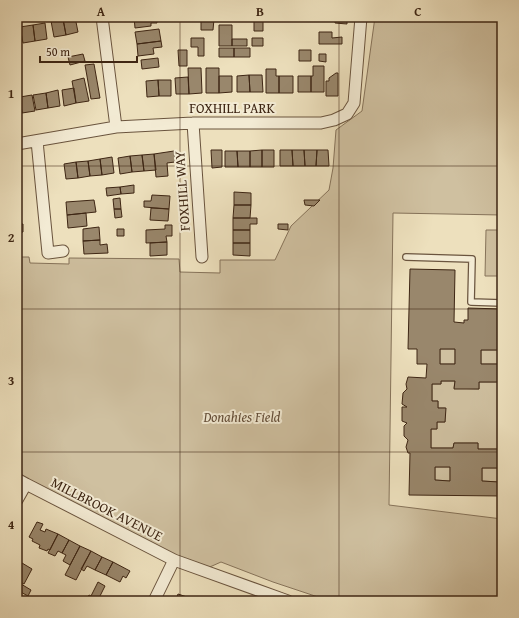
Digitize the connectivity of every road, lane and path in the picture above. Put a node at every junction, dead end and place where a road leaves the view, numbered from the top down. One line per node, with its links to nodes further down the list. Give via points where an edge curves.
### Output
1 (102, 17): 4 (street)
2 (361, 17): 3 (street, FOXHILL PARK, via 354,102 347,114 321,123)
3 (192, 123): 4 (street, FOXHILL PARK); 8 (street, FOXHILL WAY)
4 (116, 127): 5 (street, FOXHILL PARK)
5 (36, 141): 6 (street, FOXHILL PARK); 7 (street, via 48,253)
6 (17, 144)
7 (63, 251)
8 (202, 257)
9 (406, 257): 10 (lane, via 472,259 472,302)
10 (502, 303)
11 (21, 482): 12 (street, MILLBROOK AVENUE); 13 (street, MILLBROOK AVENUE)
12 (17, 500)
13 (174, 560): 14 (street); 15 (street, MILLBROOK AVENUE)
14 (154, 601)
15 (288, 601)

